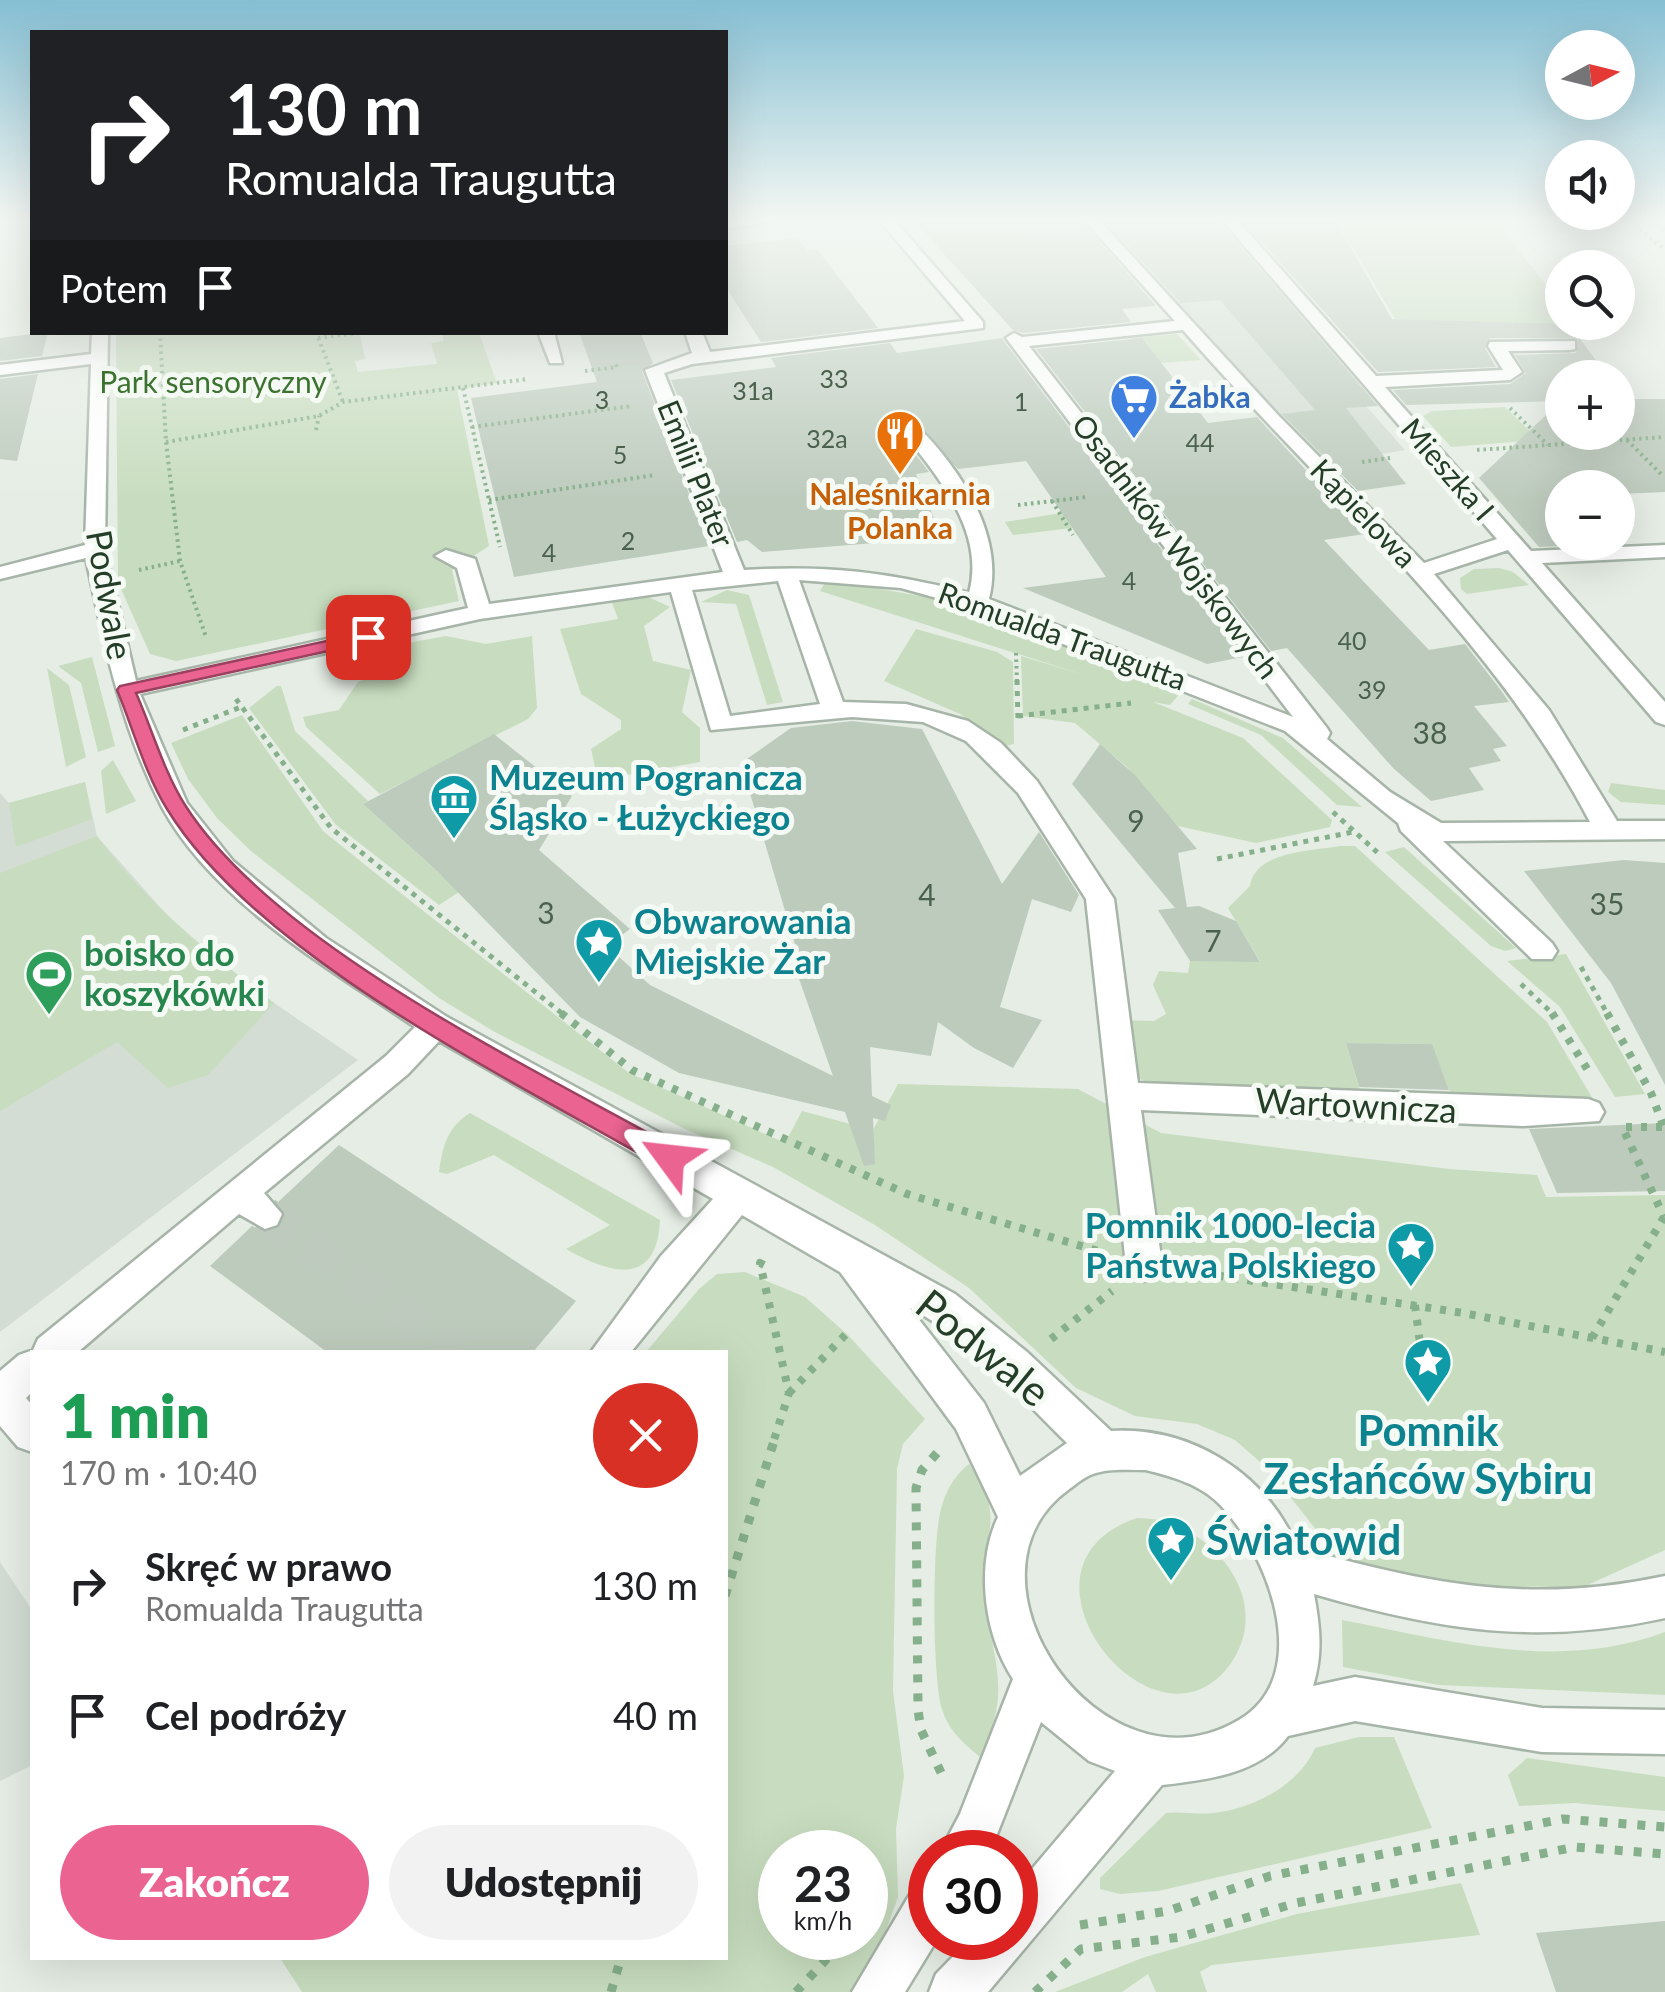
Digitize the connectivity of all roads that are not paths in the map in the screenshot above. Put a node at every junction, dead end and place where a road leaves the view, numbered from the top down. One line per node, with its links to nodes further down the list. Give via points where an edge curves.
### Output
1 (967, 314): 8 (street, via 977,325)
2 (1172, 314): 4 (street, Kąpielowa)
3 (1311, 314): 12 (street, Mieszka I)
4 (1182, 325): 19 (street, Kąpielowa); 28 (street, Osadników Wojskowych, via 1016,340)
5 (100, 335): 9 (street, Podwale)
6 (547, 335): 10 (street)
7 (1569, 345): 12 (street, via 1496,346 1510,375)
8 (696, 347): 21 (street, Emilii Plater, via 654,370)
9 (98, 358): 11 (street); 14 (street, Podwale)
10 (556, 359)
11 (0, 370)
12 (1371, 382): 15 (street, Mieszka I)
13 (909, 429): 23 (street, via 967,514 986,560)
14 (95, 549): 20 (street); 25 (street, Podwale)
15 (1518, 551): 16 (street); 19 (street, via 1492,545); 27 (street, Mieszka I)
16 (1665, 551)
17 (446, 556): 24 (street, via 467,564)
18 (786, 572): 21 (street, Romualda Traugutta); 23 (street, Romualda Traugutta, via 902,582); 26 (street)
19 (1418, 572): 30 (street, Kąpielowa, via 1555,730)
20 (0, 573)
21 (736, 576): 22 (street, Romualda Traugutta)
22 (679, 584): 24 (street, Romualda Traugutta); 26 (street, via 720,725)
23 (977, 602): 28 (street, Romualda Traugutta, via 1294,726)
24 (479, 607): 25 (street, Romualda Traugutta)
25 (126, 690): 33 (street, Podwale, via 174,806 223,868 316,946)
26 (834, 710): 34 (street, via 913,712 976,735 1075,850 1100,899)
27 (1665, 718)
28 (1332, 752): 29 (street, Romualda Traugutta)
29 (1404, 819): 30 (street, Romualda Traugutta, via 1466,834); 32 (street)
30 (1607, 828): 31 (street, Romualda Traugutta)
31 (1665, 830)
32 (1542, 951)
33 (436, 1024): 36 (street, Podwale); 39 (street, via 252,1204)
34 (1125, 1096): 35 (street, Wartownicza); 38 (street)
35 (1588, 1112)
36 (737, 1196): 37 (street, Podwale); 40 (street)
37 (852, 1260): 44 (street, Podwale, via 942,1306); 45 (street, Podwale, via 970,1416)
38 (1144, 1265)
39 (54, 1350)
40 (611, 1350)
41 (30, 1370): 42 (street)
42 (0, 1396): 43 (street)
43 (30, 1431)
44 (1103, 1451): 45 (street, via 1054,1473); 46 (street, via 1188,1461 1228,1485 1262,1521)
45 (1019, 1516): 48 (street, via 1004,1576 1007,1611)
46 (1287, 1565): 47 (street, via 1414,1602 1503,1616 1619,1610); 49 (street, via 1301,1617 1297,1670)
47 (1665, 1597)
48 (1034, 1681): 51 (street, via 1066,1719 1107,1747); 52 (street)
49 (1276, 1716): 50 (street, via 1355,1698 1542,1730); 51 (street, via 1243,1747 1200,1764)
50 (1665, 1732)
51 (1151, 1764): 53 (street)
52 (977, 1830)
53 (1038, 1899)
54 (908, 1941): 56 (street)
55 (984, 1960): 57 (street)
56 (876, 1992)
57 (954, 1992)

